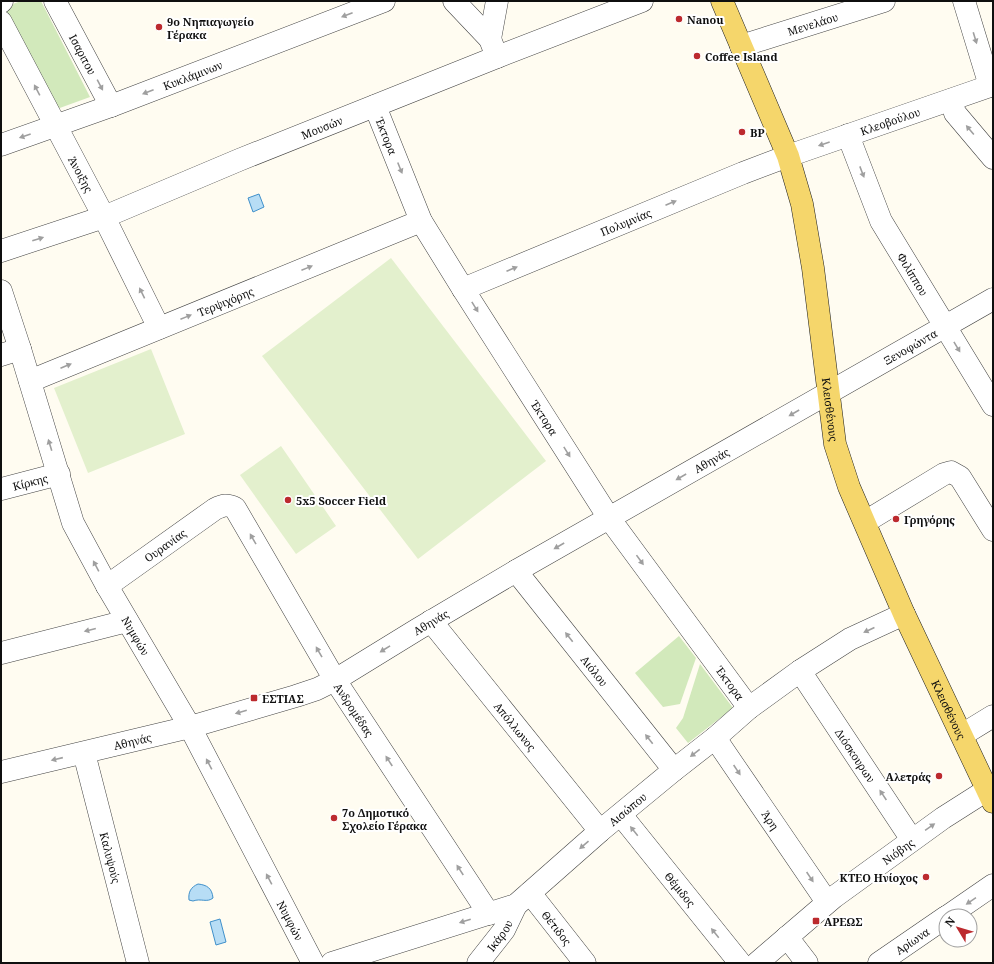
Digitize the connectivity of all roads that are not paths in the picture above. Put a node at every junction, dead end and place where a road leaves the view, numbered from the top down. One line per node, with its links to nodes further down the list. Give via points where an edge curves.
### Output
1 (55, 1): 14 (street, Ισαριτου, one-way to 14)
2 (384, 1): 14 (street, Κυκλάμινων, one-way to 14)
3 (454, 1): 11 (street)
4 (496, 1): 11 (street)
5 (642, 1): 11 (street, Μουσών)
6 (722, 1): 10 (main road, Κλεισθένους)
7 (884, 1): 10 (street, Μενελάου)
8 (964, 1): 12 (street, one-way to 12)
9 (2, 27): 16 (street, Άνοιξης, one-way to 9)
10 (741, 46): 19 (main road, Κλεισθένους)
11 (493, 48): 15 (street, Μουσών)
12 (991, 86): 13 (street, Κλεοβούλου)
13 (951, 100): 17 (street, Κλεοβούλου); 20 (street, one-way to 13, via 955,113)
14 (111, 106): 16 (street, Κυκλάμινων)
15 (375, 106): 21 (street, Μουσών); 22 (street, Έκτορα, one-way to 22)
16 (56, 126): 18 (street, Κυκλάμινων, one-way to 18); 21 (street, Άνοιξης)
17 (848, 135): 19 (street, Κλεοβούλου, one-way to 19); 27 (street, Φιλίππου, one-way to 27, via 881,221)
18 (1, 145)
19 (788, 156): 24 (street, Πολυμνίας, one-way to 19); 31 (main road, Κλεισθένους, via 802,204 813,268)
20 (993, 158)
21 (104, 217): 23 (street, Μουσών, one-way to 21); 28 (street, Άνοιξης, one-way to 21)
22 (421, 221): 24 (street, Έκτορα); 28 (street, Τερψιχόρης, one-way to 22)
23 (1, 251)
24 (463, 289): 36 (street, Έκτορα, one-way to 36)
25 (1, 291): 29 (street, Νυμφών)
26 (993, 299): 27 (street, Ξενοφώντα)
27 (945, 326): 31 (street, Ξενοφώντα); 32 (street, Φιλίππου, one-way to 32)
28 (159, 328): 30 (street, Τερψιχόρης, one-way to 28)
29 (11, 352): 30 (street, Νυμφών)
30 (30, 381): 33 (street, Νυμφών, one-way to 30)
31 (828, 394): 36 (street, Αθηνάς, one-way to 36); 37 (main road, Κλεισθένους, via 835,444)
32 (993, 406)
33 (58, 474): 34 (street, Κίρκης); 40 (street, Νυμφών, one-way to 33, via 73,523)
34 (1, 489)
35 (224, 505): 40 (street, Ουρανίας); 46 (street, Ανδρομέδας, one-way to 35, via 236,508)
36 (609, 518): 39 (street, Αθηνάς, one-way to 39); 47 (street, Έκτορα, one-way to 47)
37 (865, 522): 38 (street, via 944,474 954,473 960,477); 41 (main road, Κλεισθένους)
38 (993, 530)
39 (516, 571): 43 (street, Αθηνάς); 53 (street, Αιόλου, one-way to 39)
40 (107, 586): 42 (street, Νυμφών)
41 (904, 614): 45 (street, Αισώπου, one-way to 45, via 850,639); 50 (main road, Κλεισθένους)
42 (127, 621): 44 (street, one-way to 44); 49 (street, Νυμφών)
43 (431, 621): 46 (street, Αθηνάς, one-way to 46); 57 (street, Απόλλωνος)
44 (1, 653)
45 (800, 671): 47 (street, Αισώπου); 58 (street, Διόσκουρων, one-way to 45)
46 (335, 680): 49 (street, Αθηνάς, one-way to 49, via 296,696); 63 (street, Ανδρομέδας, one-way to 46)
47 (749, 708): 51 (street, Αισώπου)
48 (993, 716): 50 (street)
49 (190, 727): 52 (street, Αθηνάς); 67 (street, Νυμφών, one-way to 49)
50 (962, 735): 55 (main road, Κλεισθένους)
51 (715, 738): 53 (street, Αισώπου, one-way to 53); 61 (street, Άρη, one-way to 61)
52 (84, 753): 54 (street, Αθηνάς, one-way to 54); 66 (street, Καλυψούς)
53 (674, 770): 56 (street, Αισώπου)
54 (1, 772)
55 (990, 796): 58 (street, Νιόβης, one-way to 55, via 943,818)
56 (621, 815): 57 (street, Αισώπου); 71 (street, Θέμιδος, one-way to 56)
57 (600, 831): 60 (street, Αισώπου, one-way to 60)
58 (912, 840): 61 (street, Νιόβης)
59 (993, 886): 62 (street, Αρίωνα, one-way to 62)
60 (523, 899): 63 (street, Αισώπου); 69 (street, Ικάρου, via 504,930); 70 (street, Θέτιδος)
61 (827, 902): 65 (street, Νιόβης)
62 (960, 908)
63 (489, 914): 68 (street, Αισώπου, one-way to 68)
64 (938, 923): 74 (street, Αρίωνα)
65 (787, 937): 72 (street, Νιόβης); 73 (street)
66 (138, 963)
67 (313, 963)
68 (332, 963)
69 (478, 963)
70 (585, 963)
71 (740, 963)
72 (757, 963)
73 (807, 963)
74 (879, 963)

